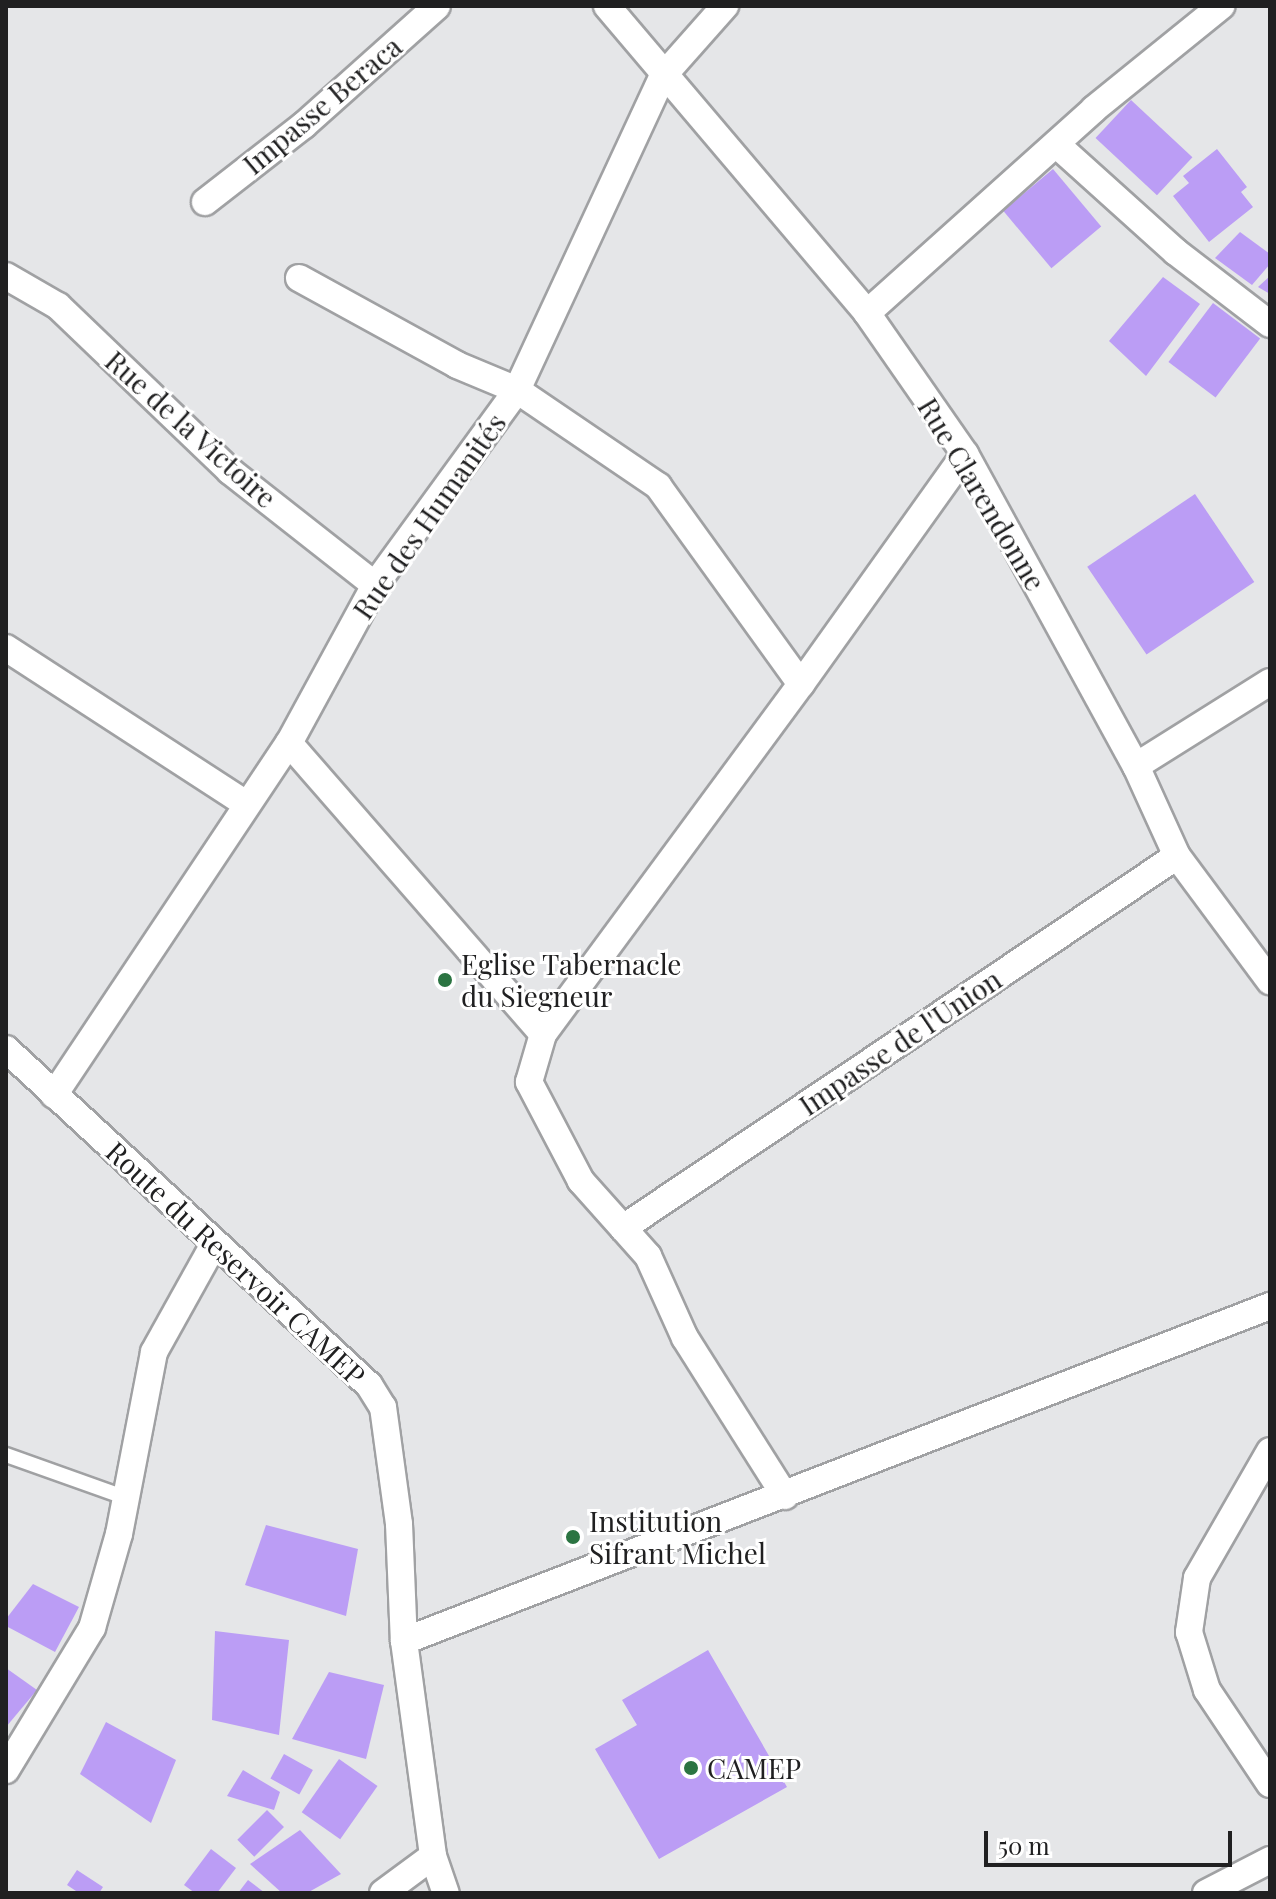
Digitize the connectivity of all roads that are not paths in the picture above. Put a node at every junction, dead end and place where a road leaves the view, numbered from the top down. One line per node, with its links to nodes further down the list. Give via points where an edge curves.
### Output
1 (437, 6): 7 (street, Impasse Beraca, via 304,125)
2 (607, 6): 5 (street, Rue Clarendonne)
3 (725, 6): 5 (street, Rue des Humanités)
4 (1221, 6): 6 (street)
5 (663, 76): 10 (street, Rue Clarendonne); 12 (street, Rue des Humanités)
6 (1056, 144): 10 (street); 11 (street, via 1176,252)
7 (205, 202)
8 (6, 276): 14 (street, Rue de la Victoire, via 58,306 230,471)
9 (299, 278): 12 (street, via 416,344)
10 (867, 313): 13 (street, Rue Clarendonne)
11 (1270, 324)
12 (517, 390): 14 (street, Rue des Humanités); 17 (street, via 658,486)
13 (965, 454): 17 (street); 19 (street, Rue Clarendonne)
14 (375, 585): 18 (street, Rue des Humanités)
15 (6, 648): 20 (street)
16 (1270, 682): 19 (street)
17 (801, 684): 23 (street)
18 (289, 743): 20 (street, Rue des Humanités); 23 (street)
19 (1136, 766): 21 (street, Rue Clarendonne)
20 (246, 804): 25 (street, Rue des Humanités)
21 (1177, 856): 22 (street, Rue Clarendonne); 26 (street, Impasse de l'Union)
22 (1270, 981)
23 (543, 1034): 26 (street, via 529,1082 581,1181)
24 (6, 1049): 25 (street, Route du Reservoir CAMEP)
25 (54, 1095): 27 (street, Route du Reservoir CAMEP)
26 (623, 1228): 31 (street, via 648,1256 685,1338)
27 (214, 1244): 32 (street, via 154,1352); 33 (street, Route du Reservoir CAMEP, via 369,1385 383,1407 399,1524)
28 (1270, 1306): 31 (street)
29 (1270, 1451): 35 (street, via 1197,1578 1189,1632 1207,1690)
30 (6, 1455): 32 (lane)
31 (785, 1496): 33 (street)
32 (124, 1497): 34 (street, via 92,1628)
33 (404, 1641): 36 (street, Route du Reservoir CAMEP)
34 (6, 1770)
35 (1270, 1784)
36 (433, 1856): 38 (street); 39 (street, Route du Reservoir CAMEP)
37 (1270, 1860): 40 (street)
38 (383, 1893)
39 (446, 1893)
40 (1206, 1893)

